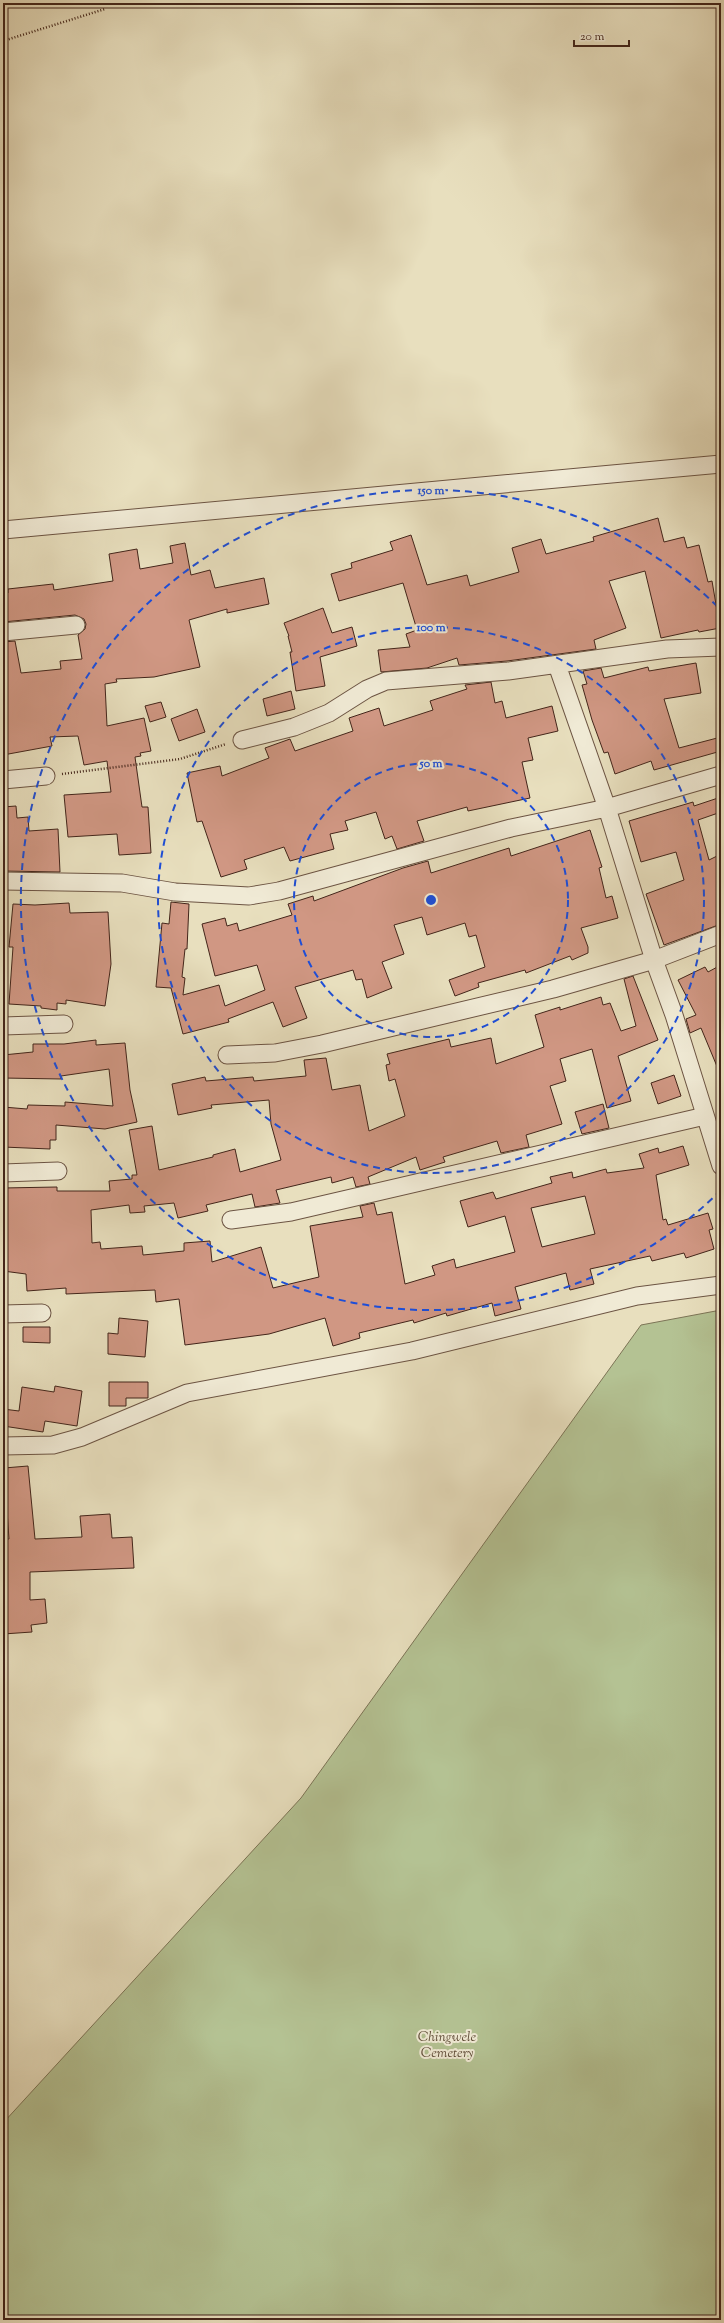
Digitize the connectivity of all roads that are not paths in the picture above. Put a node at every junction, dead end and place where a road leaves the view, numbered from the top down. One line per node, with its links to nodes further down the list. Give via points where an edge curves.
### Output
1 (721, 464): 2 (street)
2 (3, 530)
3 (76, 625): 4 (street)
4 (3, 632)
5 (721, 647): 6 (street, via 629,653)
6 (557, 665): 7 (street, via 386,681 294,727); 11 (street)
7 (242, 740)
8 (721, 774): 11 (street)
9 (46, 776): 10 (street)
10 (3, 780)
11 (608, 808): 12 (street, via 511,828 249,896 175,892 122,883); 14 (street)
12 (3, 881)
13 (721, 934): 14 (street)
14 (654, 960): 17 (street, via 553,989 322,1044 275,1053); 18 (street)
15 (64, 1024): 16 (street)
16 (3, 1026)
17 (226, 1055)
18 (706, 1116): 19 (street); 23 (street, via 292,1212)
19 (718, 1142): 20 (street)
20 (721, 1166)
21 (58, 1171): 22 (street)
22 (3, 1173)
23 (230, 1220)
24 (721, 1285): 27 (street, via 637,1296 412,1351 187,1393 82,1437 53,1445)
25 (42, 1313): 26 (street)
26 (3, 1314)
27 (3, 1446)

